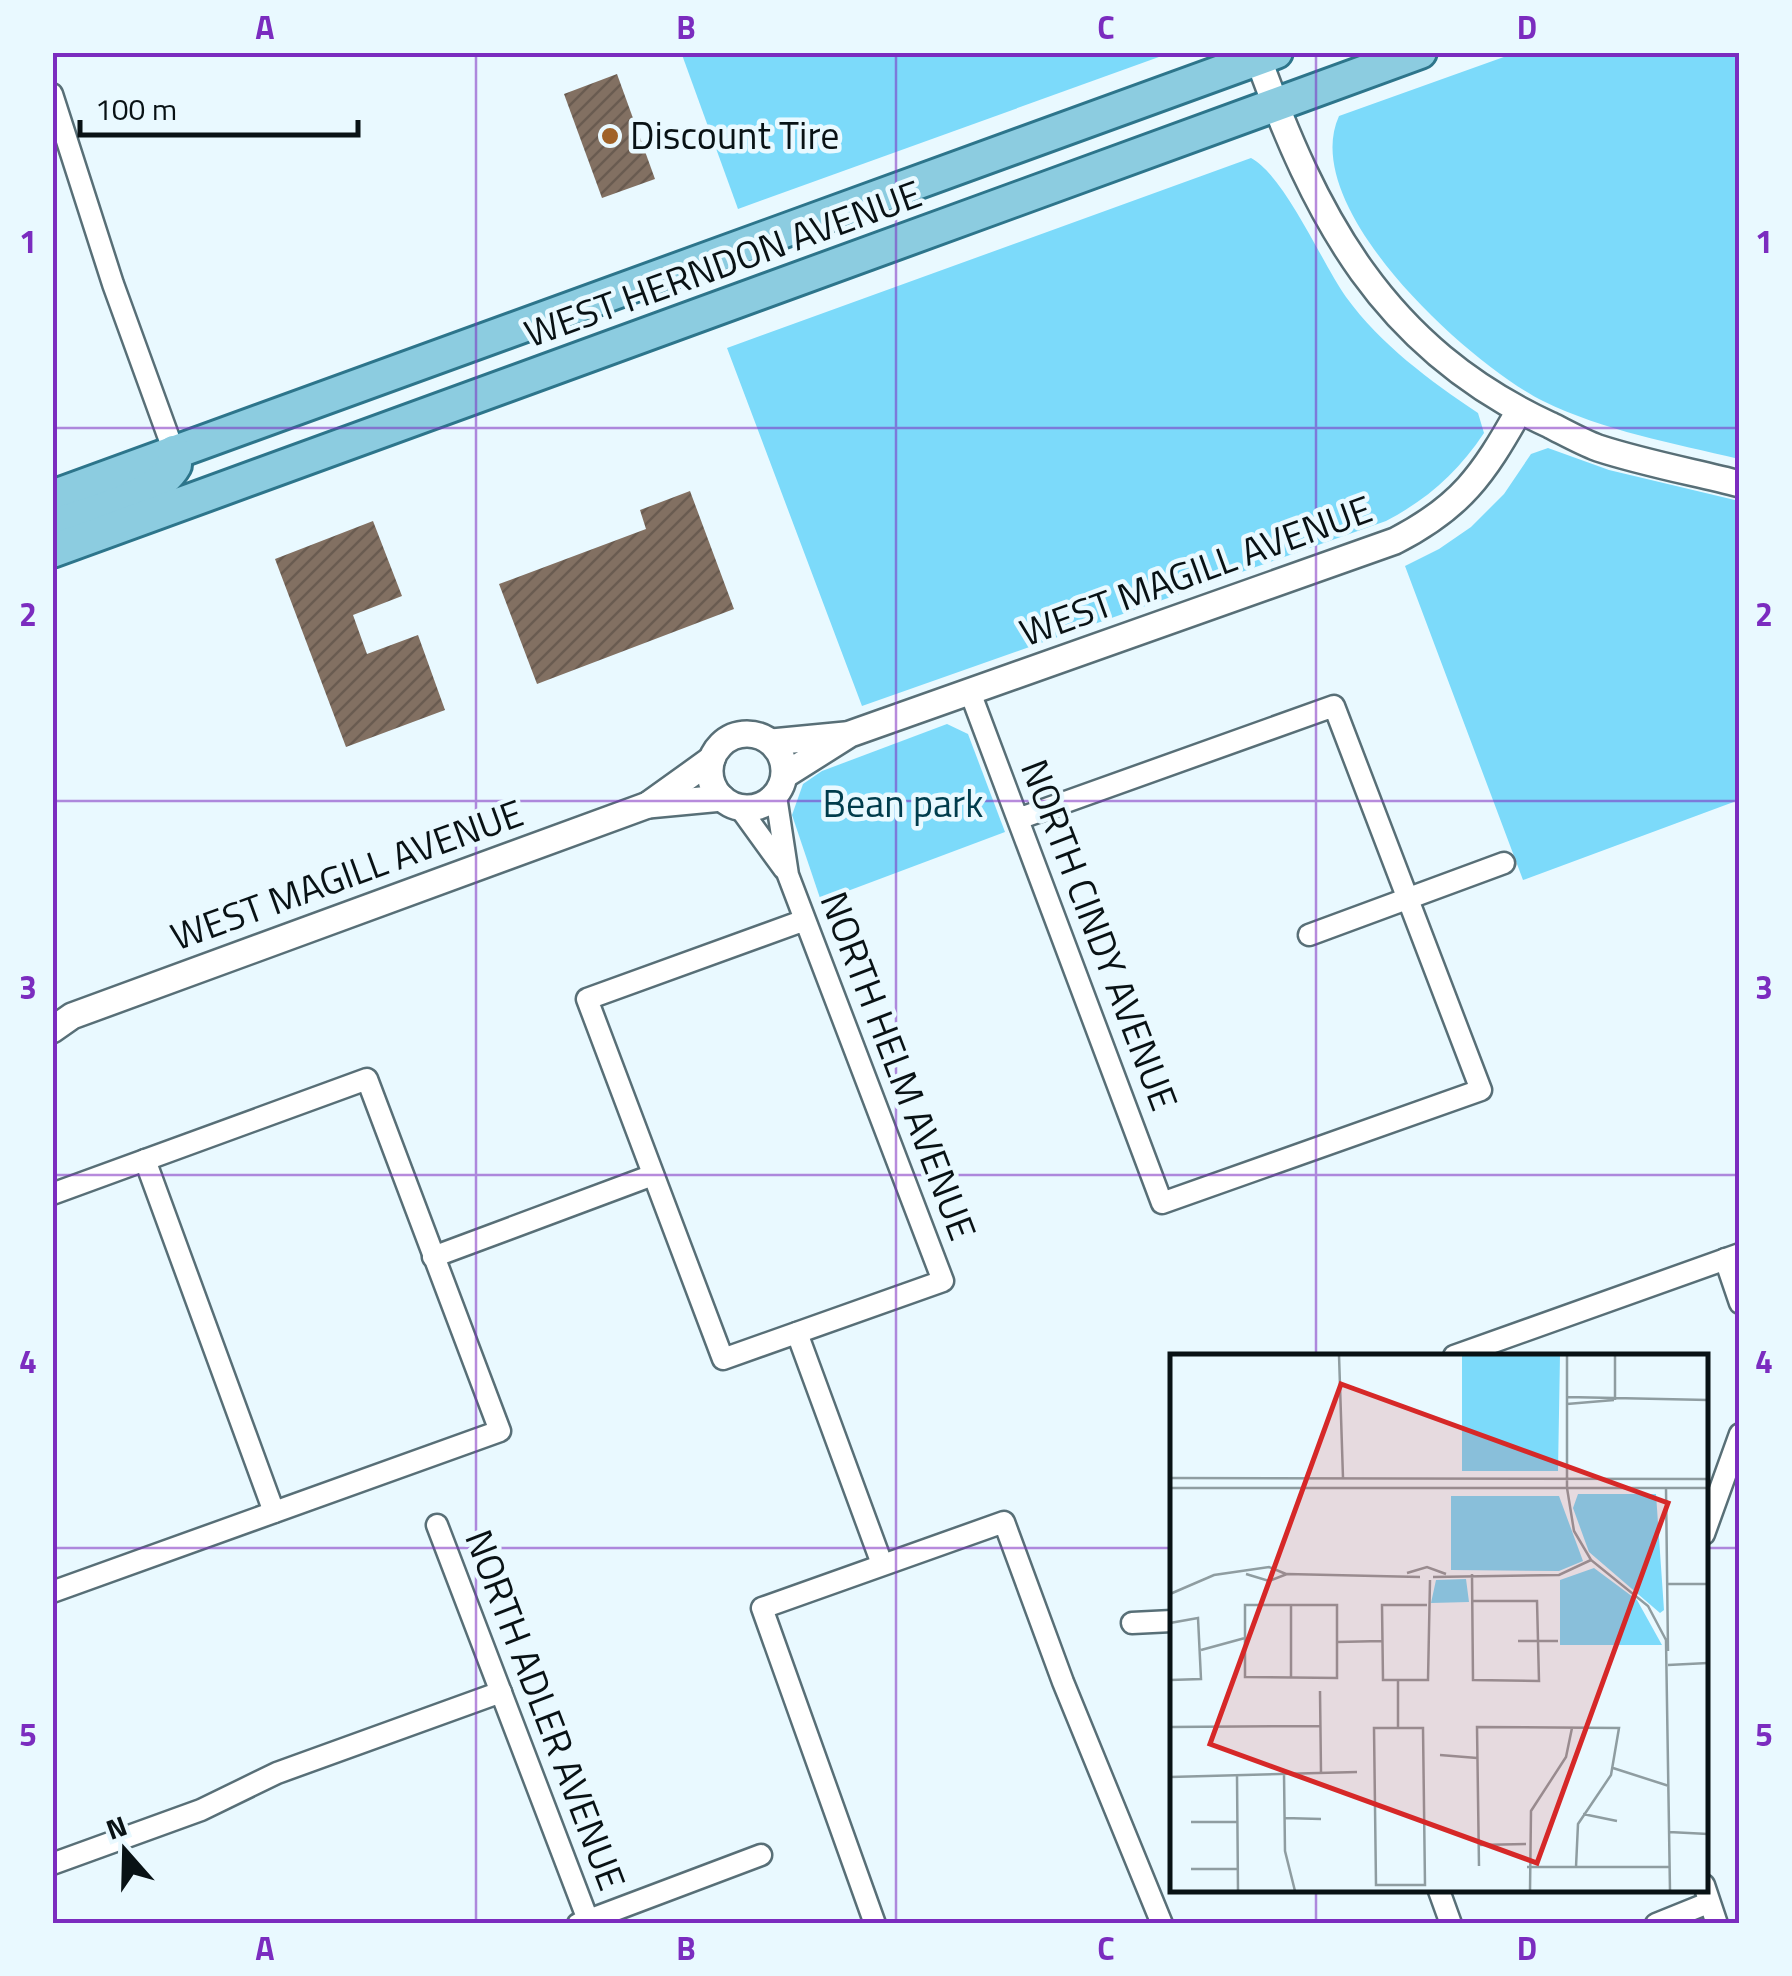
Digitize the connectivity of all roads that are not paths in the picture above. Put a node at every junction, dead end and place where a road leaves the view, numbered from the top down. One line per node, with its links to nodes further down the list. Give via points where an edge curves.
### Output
1 (1420, 52): 4 (main road, WEST HERNDON AVENUE)
2 (1263, 55): 4 (street); 6 (main road, WEST HERNDON AVENUE)
3 (52, 94): 6 (street)
4 (1275, 105): 5 (street, via 1322,209 1386,302 1447,366); 10 (main road, WEST HERNDON AVENUE)
5 (1518, 411): 7 (street, via 1597,448); 11 (street, WEST MAGILL AVENUE, via 1470,489 1420,528)
6 (174, 452): 8 (main road, WEST HERNDON AVENUE); 9 (main road, via 175,465 162,482)
7 (1740, 484)
8 (52, 497)
9 (52, 526)
10 (52, 551)
11 (970, 692): 12 (street, WEST MAGILL AVENUE); 18 (street, NORTH CINDY AVENUE)
12 (850, 734): 13 (street, WEST MAGILL AVENUE); 15 (street, WEST MAGILL AVENUE)
13 (772, 742): 14 (street, via 738,734); 15 (street, via 783,757)
14 (712, 759): 16 (street, via 714,787); 17 (street, WEST MAGILL AVENUE)
15 (780, 785): 16 (street, via 765,804); 20 (street, NORTH HELM AVENUE)
16 (731, 803): 17 (street, WEST MAGILL AVENUE); 20 (street, NORTH HELM AVENUE)
17 (648, 805): 24 (street, WEST MAGILL AVENUE)
18 (1018, 819): 21 (street, via 1334,706); 21 (street, NORTH CINDY AVENUE, via 1162,1203 1481,1090)
19 (1504, 864): 21 (street)
20 (788, 875): 22 (street, NORTH HELM AVENUE)
21 (1408, 899): 23 (street)
22 (805, 920): 26 (street, via 587,999); 31 (street, NORTH HELM AVENUE, via 943,1281)
23 (1309, 934)
24 (59, 1021)
25 (146, 1160): 27 (street); 29 (street, via 367,1079); 34 (street)
26 (654, 1175): 29 (street); 31 (street, via 722,1359)
27 (52, 1194)
28 (1732, 1256): 30 (street); 32 (street)
29 (433, 1258): 34 (street, via 500,1431)
30 (1740, 1303)
31 (797, 1332): 37 (street)
32 (1460, 1354)
33 (1740, 1434): 36 (street)
34 (274, 1512): 38 (street)
35 (437, 1525): 41 (street, NORTH ADLER AVENUE)
36 (1707, 1526)
37 (882, 1564): 47 (street, via 762,1608); 48 (street, via 1004,1522)
38 (52, 1592)
39 (1170, 1621): 40 (street)
40 (1132, 1623)
41 (502, 1692): 43 (street); 46 (street, NORTH ADLER AVENUE)
42 (760, 1855): 46 (street)
43 (52, 1864)
44 (1439, 1891): 49 (street)
45 (1706, 1894): 50 (street); 51 (street)
46 (583, 1922)
47 (874, 1924)
48 (1162, 1924)
49 (1452, 1924)
50 (1656, 1924)
51 (1716, 1924)

